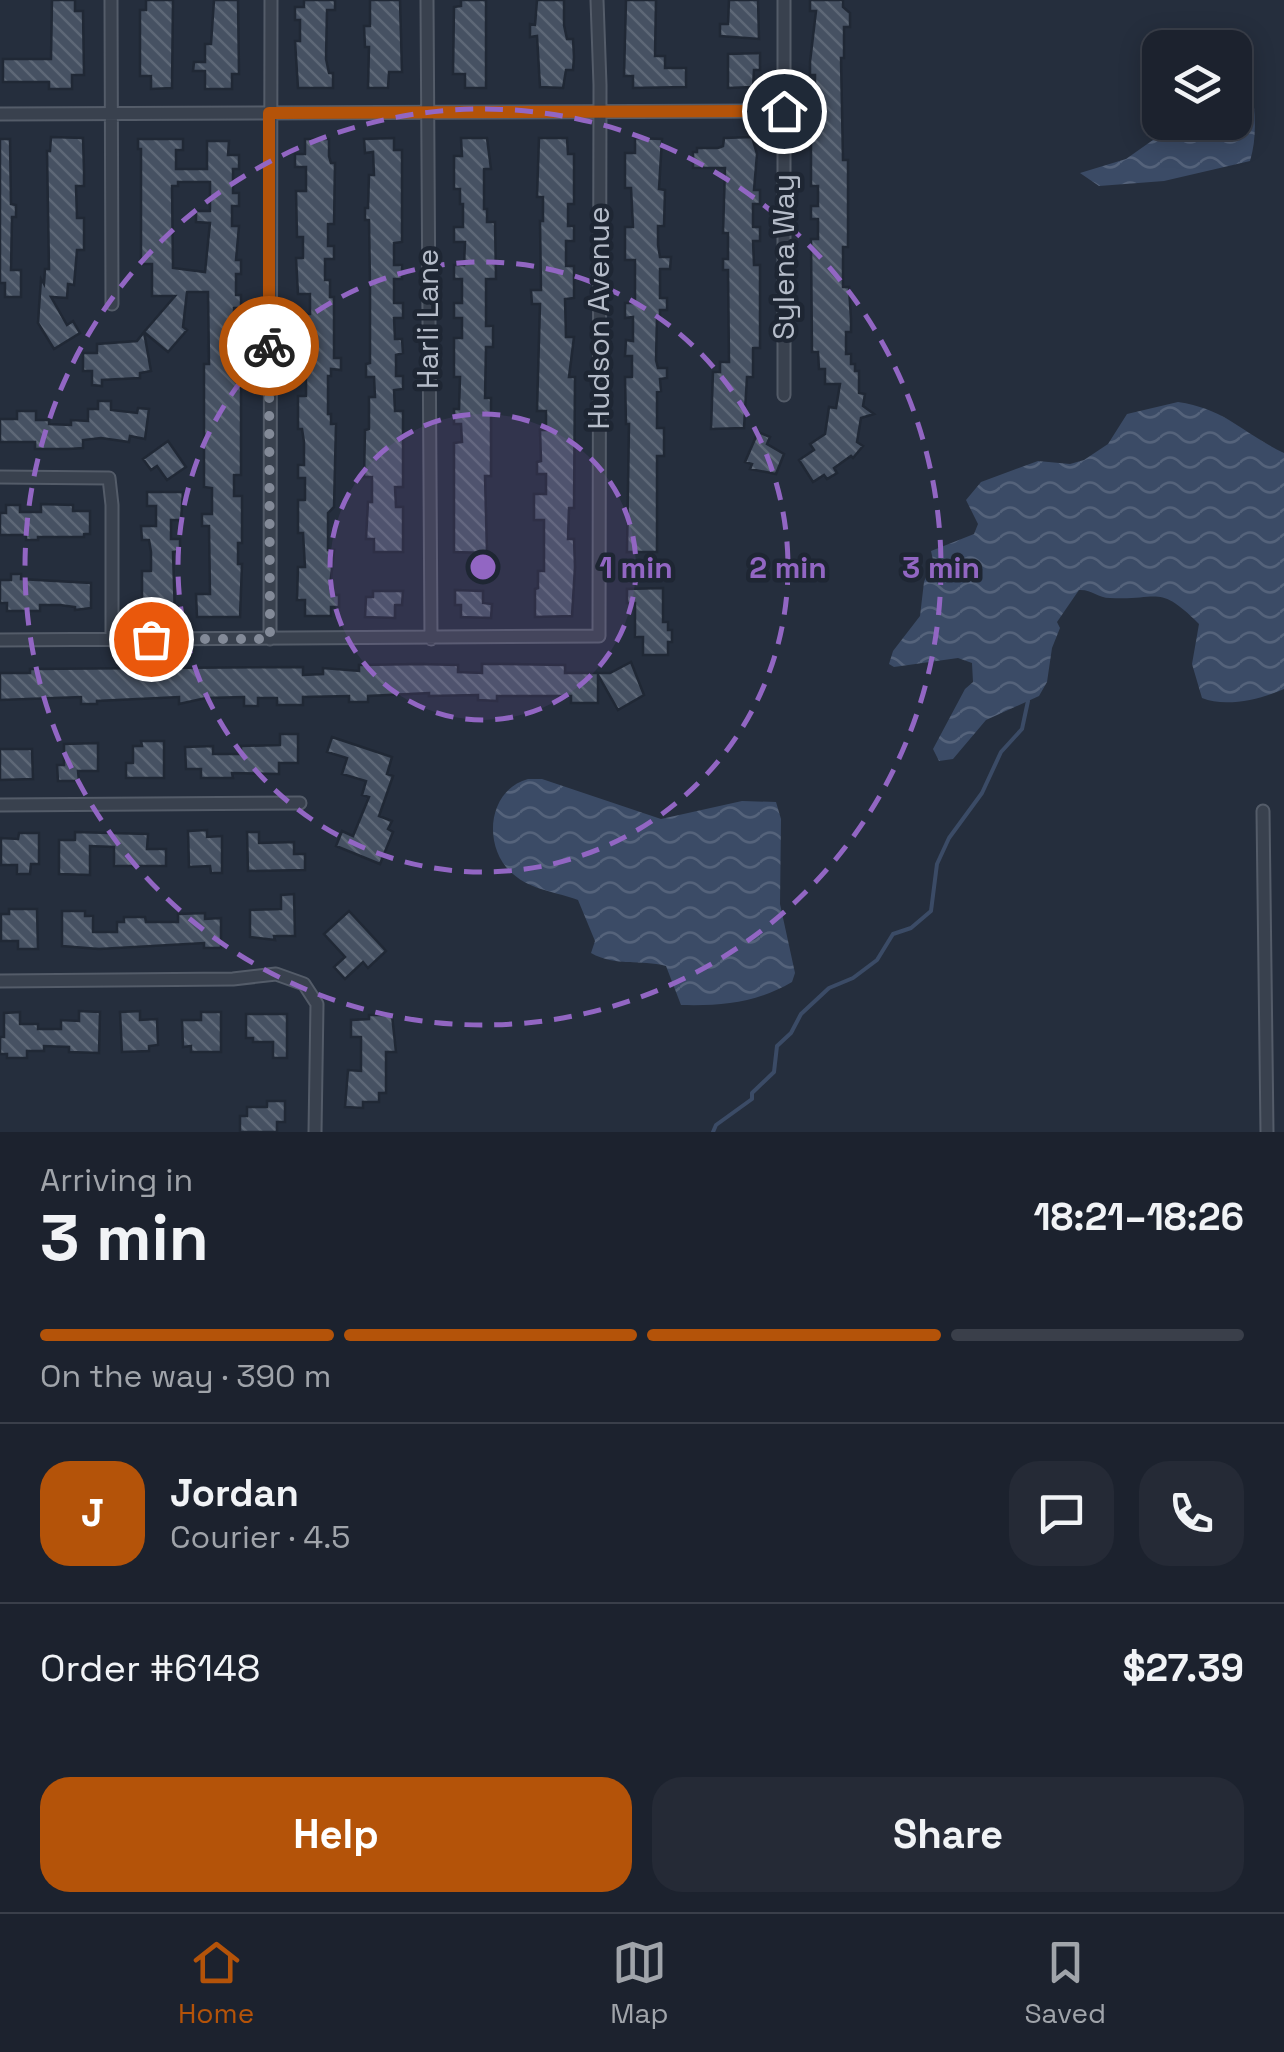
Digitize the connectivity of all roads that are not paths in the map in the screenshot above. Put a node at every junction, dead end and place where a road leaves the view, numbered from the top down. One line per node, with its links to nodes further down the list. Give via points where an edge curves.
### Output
1 (111, 0): 8 (street)
2 (271, 0): 9 (street)
3 (427, 0): 10 (street, Harli Lane)
4 (596, 0): 7 (street, Hudson Avenue)
5 (784, 0): 6 (street, Sylena Way)
6 (784, 111): 7 (street); 13 (street, Sylena Way)
7 (600, 112): 10 (street); 16 (street, Hudson Avenue, via 598,636)
8 (112, 113): 9 (street); 11 (street); 12 (street)
9 (269, 113): 10 (street); 15 (street)
10 (427, 113): 16 (street, Harli Lane)
11 (0, 114)
12 (112, 304)
13 (784, 395)
14 (0, 477): 18 (street, via 109,478)
15 (270, 639): 16 (street); 18 (street)
16 (430, 639)
17 (0, 640): 18 (street)
18 (112, 640)
19 (300, 803): 20 (street)
20 (0, 805)
21 (1263, 812): 24 (street)
22 (0, 981): 23 (street, via 276,974 304,984 317,1004)
23 (315, 1132)
24 (1267, 1132)

